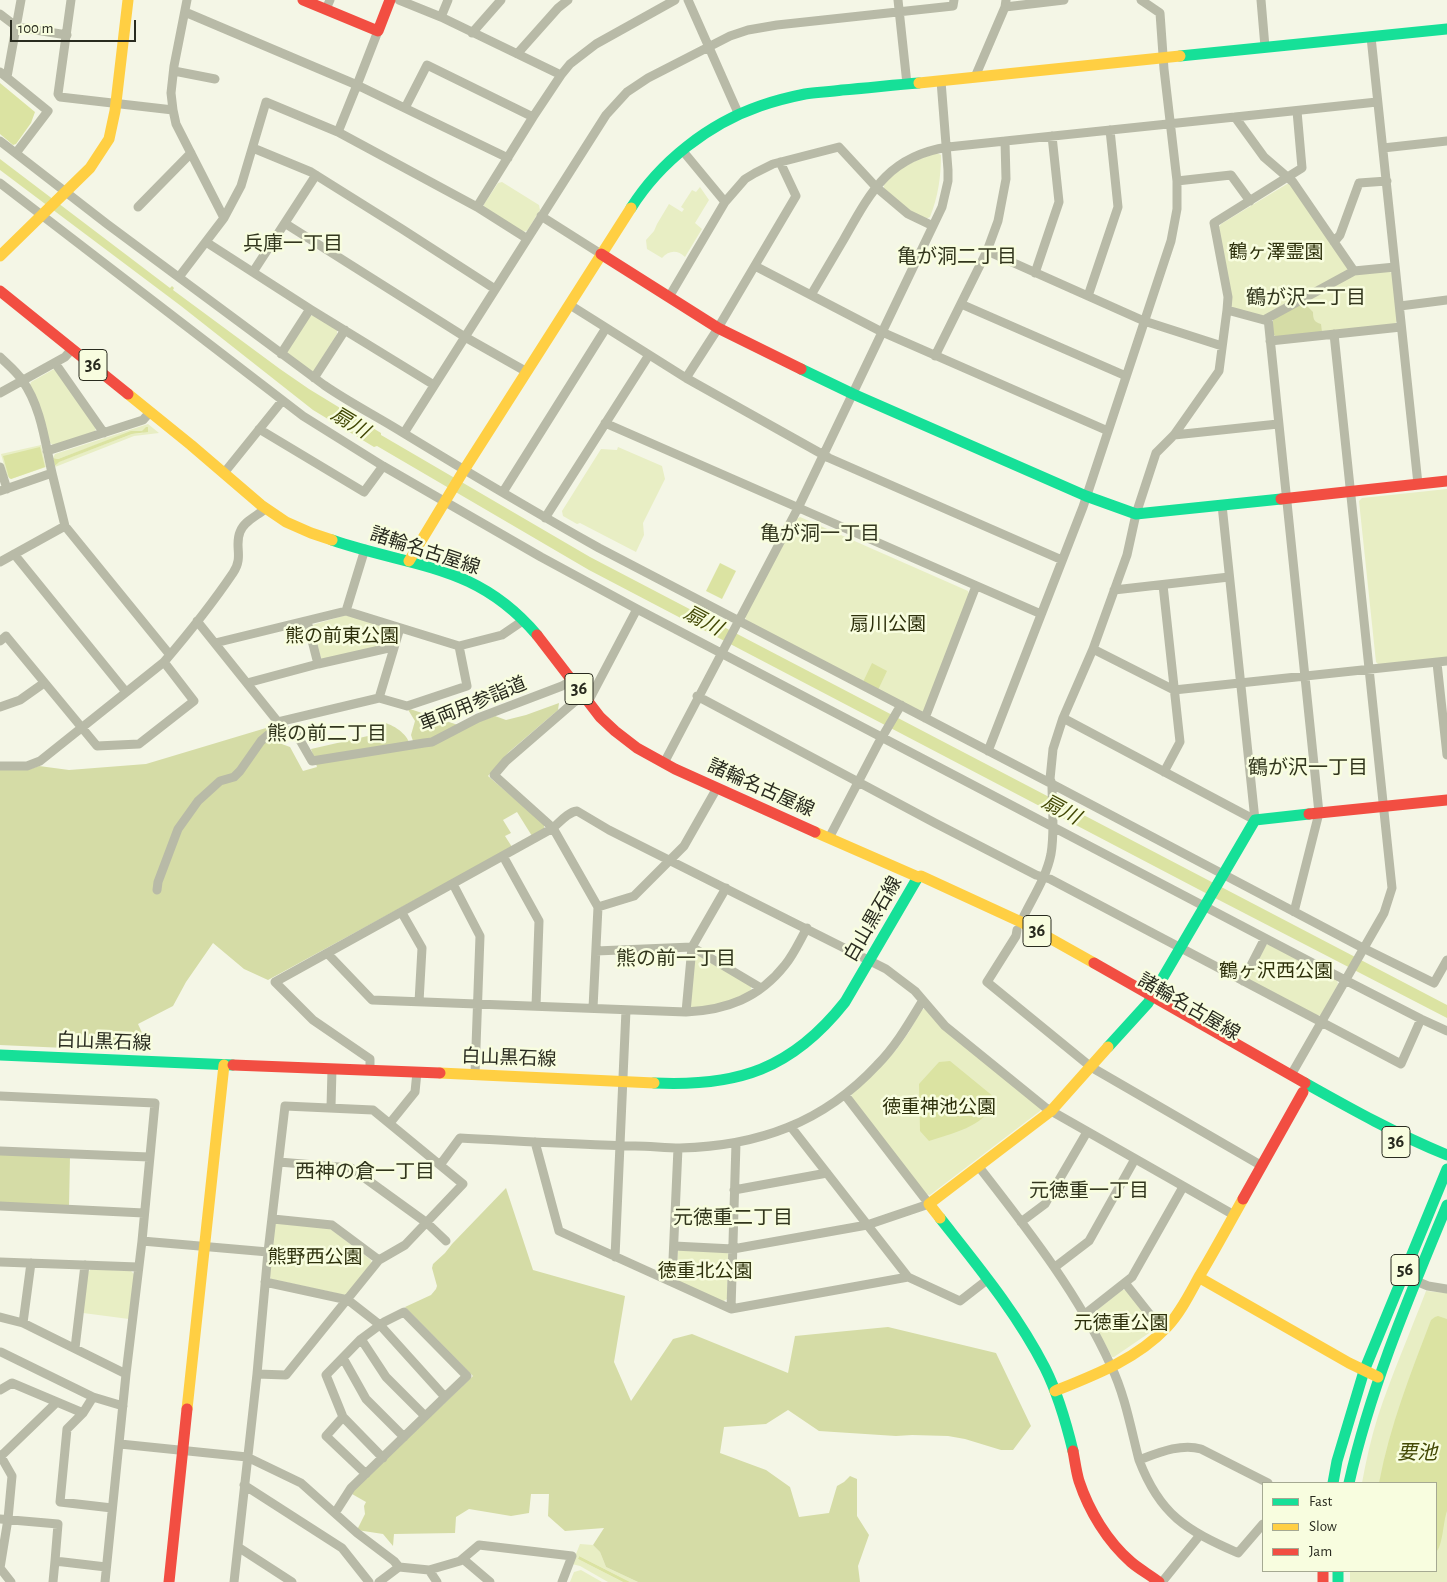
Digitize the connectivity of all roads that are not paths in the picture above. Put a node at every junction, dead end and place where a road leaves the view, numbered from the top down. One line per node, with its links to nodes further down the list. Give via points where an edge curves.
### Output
1 (22, 0): 24 (street)
2 (71, 0): 28 (street)
3 (128, 0): 43 (street)
4 (187, 0): 20 (street)
5 (303, 0): 19 (street)
6 (390, 0): 26 (street)
7 (399, 0): 23 (street)
8 (448, 0): 23 (street)
9 (500, 0): 27 (street)
10 (568, 0): 32 (street)
11 (675, 0): 36 (street, via 588,49)
12 (688, 0): 30 (street)
13 (898, 0): 21 (street)
14 (954, 0): 21 (street, via 953,6)
15 (1064, 0): 18 (street)
16 (1141, 0): 33 (street, via 1160,13)
17 (1261, 0): 31 (street)
18 (1005, 3): 37 (street)
19 (328, 5): 26 (street)
20 (185, 12): 34 (street); 41 (street)
21 (900, 12): 30 (street, via 761,27 730,36); 40 (street)
22 (0, 14): 24 (street)
23 (441, 17): 27 (street)
24 (17, 27): 28 (street); 35 (street)
25 (1447, 29): 29 (street)
26 (378, 31): 41 (street)
27 (472, 32): 32 (street)
28 (67, 35): 43 (street, via 60,97)
29 (1371, 36): 31 (street); 42 (street)
30 (708, 47): 47 (street); 77 (street, via 648,78 618,100)
31 (1265, 47): 33 (street)
32 (518, 54): 36 (street)
33 (1163, 57): 37 (street); 50 (street)
34 (174, 72): 38 (street); 45 (street)
35 (3, 74): 61 (street, via 48,111)
36 (561, 75): 48 (street)
37 (975, 77): 39 (street)
38 (215, 79)
39 (941, 81): 40 (street); 57 (street)
40 (907, 84): 47 (street, via 806,94)
41 (357, 85): 44 (street); 52 (street)
42 (1377, 102): 46 (street); 59 (street)
43 (115, 104): 45 (street); 71 (street, via 105,147 90,168)
44 (405, 108): 48 (street, via 427,64); 63 (street)
45 (173, 110): 62 (street, via 176,124)
46 (1297, 111): 49 (street); 66 (street, via 1302,168)
47 (739, 115): 60 (street)
48 (534, 117): 63 (street)
49 (1235, 117): 50 (street); 66 (street, via 1264,157)
50 (1170, 124): 51 (street); 67 (street)
51 (1110, 130): 53 (street); 97 (street, via 1118,207)
52 (338, 132): 58 (street, via 266,102); 75 (street)
53 (1052, 136): 55 (street); 91 (street, via 1059,202)
54 (0, 141): 61 (street)
55 (1004, 141): 57 (street); 84 (street, via 1006,179 1003,201)
56 (1447, 142): 59 (street)
57 (948, 147): 70 (street, via 911,158 890,172); 80 (street, via 948,181)
58 (253, 148): 65 (street); 78 (street, via 241,186)
59 (1383, 148): 68 (street)
60 (682, 150): 73 (street); 85 (street, via 639,195)
61 (16, 153): 71 (street)
62 (192, 153): 74 (street); 78 (street)
63 (508, 158): 75 (street)
64 (780, 162): 70 (street, via 839,147); 73 (street, via 755,172); 87 (street, via 796,196)
65 (316, 175): 79 (street); 93 (street)
66 (1288, 178): 72 (street); 83 (street)
67 (1177, 181): 72 (street, via 1230,175); 105 (street, via 1177,209 1171,241)
68 (1387, 181): 83 (street, via 1359,183 1340,235); 88 (street)
69 (0, 183): 76 (street)
70 (876, 187): 80 (street, via 908,214); 95 (street)
71 (62, 196): 76 (street); 92 (street)
72 (1250, 201): 103 (street, via 1214,223 1228,297)
73 (724, 202): 96 (street)
74 (138, 207)
75 (477, 207): 81 (street)
76 (45, 211): 86 (street); 129 (street, via 124,279)
77 (541, 216): 81 (street); 85 (street)
78 (224, 218): 82 (street)
79 (286, 224): 90 (street); 112 (street)
80 (933, 226): 110 (street)
81 (526, 238): 93 (street)
82 (206, 242): 90 (street); 92 (street)
83 (1334, 242): 89 (street)
84 (987, 251): 91 (street); 99 (street)
85 (601, 254): 96 (street); 100 (street)
86 (0, 256)
87 (755, 266): 95 (street); 107 (street)
88 (1395, 267): 89 (street); 101 (street)
89 (1354, 271): 104 (street)
90 (253, 272): 102 (street)
91 (1035, 273): 97 (street)
92 (180, 277): 116 (street)
93 (495, 289): 112 (street)
94 (0, 291): 115 (street, 諸輪名古屋線 / 36)
95 (811, 295): 110 (street)
96 (670, 296): 107 (street)
97 (1088, 296): 105 (street)
98 (1447, 300): 101 (street)
99 (961, 304): 119 (street); 122 (street)
100 (570, 305): 106 (street); 121 (street)
101 (1400, 306): 108 (street)
102 (310, 309): 109 (street); 116 (street)
103 (1227, 310): 104 (street, via 1264,320); 114 (street)
104 (1268, 318): 113 (street)
105 (1144, 321): 114 (street); 122 (street)
106 (606, 328): 117 (street); 149 (street)
107 (718, 328): 124 (street); 128 (street)
108 (1401, 328): 111 (street); 146 (street)
109 (345, 330): 123 (street); 126 (street)
110 (882, 332): 119 (street); 128 (street)
111 (1334, 334): 113 (street); 148 (street)
112 (464, 336): 121 (street); 126 (street)
113 (1270, 341): 132 (street)
114 (1222, 346): 137 (street, via 1219,371)
115 (72, 348): 120 (street); 130 (street, 諸輪名古屋線 / 36)
116 (280, 354): 123 (street)
117 (649, 355): 124 (street); 131 (street)
118 (0, 356): 125 (street)
119 (935, 356): 134 (street)
120 (56, 363): 125 (street); 135 (street)
121 (527, 372): 144 (street)
122 (1126, 376): 134 (street)
123 (314, 378): 136 (street)
124 (686, 378): 139 (street)
125 (23, 381): 127 (street); 138 (street, via 36,408)
126 (434, 385): 136 (street)
127 (0, 393)
128 (852, 394): 139 (street); 151 (street)
129 (282, 401): 133 (street); 140 (street)
130 (150, 412): 135 (street, via 143,420); 143 (street, 諸輪名古屋線 / 36)
131 (605, 423): 154 (street); 157 (street)
132 (1278, 424): 137 (street); 152 (street)
133 (259, 429): 140 (street, via 364,492); 143 (street)
134 (1108, 431): 151 (street)
135 (104, 433): 138 (street)
136 (404, 433): 144 (street)
137 (1174, 436): 156 (street, via 1156,453)
138 (47, 451): 142 (street)
139 (824, 455): 154 (street); 161 (street)
140 (383, 466): 150 (street)
141 (0, 467): 147 (street)
142 (52, 473): 147 (street); 158 (street)
143 (224, 473): 155 (street, 諸輪名古屋線 / 36)
144 (462, 475): 149 (street); 150 (street)
145 (1447, 481): 146 (street)
146 (1418, 484): 148 (street)
147 (3, 490)
148 (1351, 491): 152 (street); 187 (street)
149 (502, 492): 157 (street)
150 (448, 496): 162 (street); 168 (street, via 541,557)
151 (1086, 496): 156 (street); 161 (street)
152 (1286, 498): 153 (street); 188 (street)
153 (1222, 505): 156 (street); 164 (street)
154 (798, 508): 166 (street); 172 (street)
155 (265, 509): 159 (street, 諸輪名古屋線 / 36, via 302,530); 173 (street, via 243,527 238,540 238,564)
156 (1136, 514): 167 (street)
157 (545, 518): 172 (street)
158 (65, 526): 160 (street); 182 (street)
159 (365, 549): 162 (street, 諸輪名古屋線 / 36); 169 (street)
160 (14, 554): 163 (street); 194 (street)
161 (1062, 560): 170 (street)
162 (409, 561): 171 (street, 諸輪名古屋線 / 36, via 477,585)
163 (0, 562)
164 (1229, 577): 165 (street); 192 (street)
165 (1163, 585): 167 (street); 193 (street)
166 (976, 586): 170 (street); 200 (street)
167 (1114, 590): 180 (street)
168 (637, 609): 181 (street); 197 (street)
169 (346, 611): 174 (street); 175 (street)
170 (1041, 614): 204 (street)
171 (524, 620): 178 (street, via 502,635); 189 (street, 諸輪名古屋線 / 36)
172 (738, 620): 181 (street); 198 (street)
173 (197, 621): 177 (street); 182 (street)
174 (307, 621): 177 (street); 186 (street)
175 (400, 628): 178 (street); 179 (street)
176 (2, 636): 190 (street)
177 (215, 644): 191 (street)
178 (459, 646): 196 (street, via 467,686 407,706)
179 (393, 647): 186 (street); 196 (street)
180 (1093, 649): 193 (street); 201 (street)
181 (721, 652): 195 (street); 203 (street)
182 (170, 655): 183 (street)
183 (164, 662): 194 (street); 202 (street, via 194,701 167,723 139,744 97,746)
184 (1447, 662): 185 (street)
185 (1437, 663): 187 (street); 205 (street)
186 (318, 664): 191 (street)
187 (1370, 670): 188 (street); 213 (street)
188 (1305, 676): 192 (street); 214 (street)
189 (572, 680): 197 (street, 諸輪名古屋線 / 36); 226 (street, 車両用参詣道, via 478,718 432,742 312,761 297,735 291,731 268,735 234,777 220,781 198,801 178,829)
190 (44, 683): 199 (street, via 20,700); 202 (street)
191 (246, 683): 196 (street, via 278,722)
192 (1241, 683): 193 (street); 215 (street)
193 (1174, 690): 208 (street, via 1180,742)
194 (126, 692): 202 (street)
195 (698, 696): 206 (street); 209 (street)
196 (379, 698)
197 (586, 699): 206 (street, 諸輪名古屋線 / 36, via 630,744); 217 (street, via 573,703 494,775)
198 (901, 705): 200 (street); 203 (street)
199 (0, 707)
200 (925, 718): 204 (street)
201 (1063, 718): 208 (street); 210 (street, via 1053,749)
202 (82, 727): 207 (street, via 40,761 27,766)
203 (883, 736): 209 (street); 216 (street)
204 (988, 751): 210 (street)
205 (1447, 755)
206 (664, 763): 211 (street, 諸輪名古屋線 / 36)
207 (0, 766)
208 (1164, 772): 215 (street)
209 (858, 782): 218 (street); 222 (street)
210 (1052, 784): 216 (street); 223 (street)
211 (717, 788): 218 (street, 諸輪名古屋線 / 36); 220 (street, via 684,846)
212 (1447, 800): 213 (street)
213 (1385, 806): 214 (street); 235 (street, via 1392,888 1384,913)
214 (1319, 813): 215 (street); 229 (street)
215 (1255, 820): 223 (street)
216 (1053, 826): 222 (street, via 1051,856); 227 (street)
217 (553, 828): 219 (street); 220 (street, via 577,811); 228 (street)
218 (829, 838): 221 (street, 諸輪名古屋線 / 36)
219 (503, 856): 224 (street); 248 (street, via 539,921)
220 (670, 860): 225 (street); 228 (street, via 634,896)
221 (918, 877): 231 (street, 諸輪名古屋線 / 36, via 919,883); 239 (street, 白山黒石線)
222 (1043, 878): 231 (street); 236 (street)
223 (1220, 879): 227 (street); 229 (street)
224 (453, 884): 230 (street); 247 (street, via 480,936)
225 (726, 888): 232 (street); 234 (street)
226 (157, 890)
227 (1207, 902): 233 (street); 236 (street)
228 (598, 907): 237 (street)
229 (1294, 912): 235 (street)
230 (402, 913): 238 (street); 246 (street, via 422,948)
231 (1019, 926): 244 (street, 諸輪名古屋線 / 36); 257 (street, via 987,982)
232 (807, 928): 239 (street); 243 (street, via 785,965)
233 (1265, 938): 241 (street); 242 (street)
234 (692, 947): 237 (street); 243 (street); 251 (street)
235 (1363, 948): 240 (street, via 1434,983); 241 (street)
236 (1180, 949): 242 (street); 244 (street)
237 (596, 951): 249 (street)
238 (327, 954): 246 (street, via 372,1000); 259 (street, via 275,982 313,1020 370,1059)
239 (870, 960): 245 (street); 263 (street, 白山黒石線, via 832,1020 805,1044 762,1070 703,1083)
240 (1447, 960)
241 (1345, 980): 252 (street); 253 (street)
242 (1243, 981): 253 (street)
243 (761, 988): 251 (street, via 726,1007)
244 (1150, 999): 257 (street); 262 (street, 諸輪名古屋線 / 36); 264 (street, 諸輪名古屋線 / 36)
245 (923, 1000): 265 (street, via 887,1054); 268 (street, via 945,1026)
246 (420, 1002): 247 (street)
247 (478, 1004): 248 (street); 261 (street)
248 (536, 1006): 249 (street)
249 (593, 1008): 250 (street)
250 (626, 1010): 251 (street); 263 (street)
251 (686, 1012)
252 (1421, 1019): 253 (street, via 1402,1064); 254 (street)
253 (1321, 1023): 262 (street)
254 (1447, 1030)
255 (0, 1055): 256 (street, 白山黒石線)
256 (224, 1065): 258 (street, 白山黒石線); 300 (street)
257 (1090, 1067): 268 (street); 283 (street)
258 (332, 1069): 259 (street, 白山黒石線); 267 (street)
259 (370, 1070): 260 (street, 白山黒石線)
260 (417, 1072): 261 (street, 白山黒石線); 269 (street, via 416,1092)
261 (475, 1074): 263 (street, 白山黒石線)
262 (1291, 1075): 277 (street, 諸輪名古屋線 / 36, via 1382,1127)
263 (624, 1081): 274 (street)
264 (1303, 1092): 281 (street, 諸輪名古屋線 / 36, via 1400,1144); 283 (street)
265 (845, 1095): 270 (street); 289 (street)
266 (0, 1096): 278 (street, via 155,1103)
267 (331, 1108): 269 (street, via 372,1110); 280 (street, via 285,1106)
268 (1051, 1111): 271 (street); 284 (street)
269 (390, 1124): 282 (street)
270 (791, 1127): 273 (street); 286 (street)
271 (1087, 1132): 279 (street); 295 (street, via 1045,1204)
272 (535, 1142): 274 (street); 282 (street, via 460,1138); 304 (street, via 559,1231)
273 (736, 1143): 275 (street); 288 (street)
274 (620, 1146): 275 (street); 304 (street)
275 (678, 1148): 301 (street)
276 (0, 1151): 278 (street)
277 (1447, 1155)
278 (149, 1157): 292 (street)
279 (1135, 1159): 287 (street); 310 (street, via 1089,1241)
280 (279, 1162): 294 (street); 296 (street, via 350,1168)
281 (1447, 1164)
282 (440, 1165): 296 (street, via 463,1184)
283 (1262, 1166): 293 (street)
284 (979, 1167): 289 (street); 295 (street)
285 (1447, 1169): 331 (street, 56)
286 (827, 1173): 288 (street); 297 (street)
287 (1183, 1187): 293 (street); 317 (street, via 1132,1277)
288 (734, 1190): 302 (street)
289 (929, 1204): 297 (street); 313 (street)
290 (0, 1206): 292 (street)
291 (1447, 1206): 314 (street, 56)
292 (144, 1213): 298 (street)
293 (1234, 1215): 312 (street)
294 (273, 1219): 303 (street); 305 (street, via 332,1224)
295 (1021, 1222): 310 (street)
296 (427, 1223): 299 (street); 305 (street, via 405,1245)
297 (867, 1225): 302 (street); 311 (street)
298 (142, 1241): 300 (street); 309 (street)
299 (446, 1241)
300 (206, 1246): 303 (street); 346 (street)
301 (674, 1246): 302 (street); 316 (street)
302 (733, 1250): 320 (street)
303 (268, 1252): 315 (street)
304 (615, 1256): 316 (street)
305 (379, 1260): 319 (street)
306 (0, 1262): 307 (street)
307 (31, 1263): 308 (street); 323 (street)
308 (85, 1266): 309 (street); 327 (street)
309 (138, 1268): 332 (street)
310 (1055, 1268): 321 (street)
311 (908, 1277): 313 (street, via 960,1300); 320 (street)
312 (1200, 1278): 325 (street); 331 (street)
313 (987, 1280): 336 (street, via 1022,1328)
314 (1416, 1281): 318 (street); 334 (street, 56)
315 (265, 1282): 319 (street); 333 (street)
316 (672, 1282): 320 (street)
317 (1125, 1283): 321 (street); 325 (street)
318 (1447, 1289)
319 (348, 1300): 324 (street); 333 (street, via 286,1375)
320 (731, 1310)
321 (1085, 1314): 330 (street)
322 (0, 1317): 323 (street)
323 (23, 1323): 327 (street)
324 (380, 1325): 326 (street); 338 (street); 338 (street, via 404,1312 467,1376)
325 (1163, 1331): 330 (street)
326 (361, 1339): 329 (street); 342 (street, via 386,1377)
327 (75, 1348): 332 (street)
328 (1, 1352): 337 (street)
329 (343, 1358): 343 (street, via 326,1376); 344 (street, via 366,1399)
330 (1112, 1367): 336 (street); 350 (street)
331 (1364, 1371): 334 (street); 353 (street, 56)
332 (126, 1374): 340 (street)
333 (257, 1374): 348 (street)
334 (1378, 1377): 354 (street, 56)
335 (0, 1390): 339 (street, via 12,1383)
336 (1055, 1391): 379 (street, via 1089,1504 1116,1546)
337 (93, 1397): 340 (street); 341 (street)
338 (445, 1397): 342 (street)
339 (57, 1402): 341 (street); 347 (street)
340 (123, 1406): 345 (street)
341 (83, 1413): 356 (street, via 67,1429 60,1502)
342 (425, 1416): 344 (street)
343 (343, 1417): 349 (street); 351 (street, via 326,1436)
344 (404, 1437): 349 (street)
345 (120, 1444): 346 (street); 356 (street)
346 (184, 1450): 348 (street); 371 (street)
347 (0, 1456): 358 (street, via 12,1476)
348 (247, 1457): 355 (street); 357 (street, via 301,1483)
349 (383, 1458): 351 (street)
350 (1139, 1460): 352 (street, via 1183,1446 1194,1447); 360 (street, via 1152,1491 1181,1523)
351 (366, 1474): 357 (street, via 351,1488)
352 (1266, 1482)
353 (1333, 1482)
354 (1349, 1482)
355 (244, 1485): 361 (street); 374 (street, via 342,1548)
356 (112, 1508): 364 (street)
357 (335, 1513): 365 (street)
358 (4, 1519): 363 (street, via 58,1524); 366 (street)
359 (1262, 1525): 360 (street, via 1238,1554)
360 (1200, 1535): 379 (street)
361 (238, 1547): 372 (street); 373 (street)
362 (463, 1559): 367 (street); 377 (street); 378 (street, via 479,1545 572,1556)
363 (55, 1561): 364 (street); 369 (street)
364 (106, 1567): 370 (street)
365 (399, 1567): 367 (street); 375 (street)
366 (0, 1568): 368 (street)
367 (429, 1570): 376 (street)
368 (11, 1582)
369 (53, 1582)
370 (105, 1582)
371 (170, 1582)
372 (234, 1582)
373 (292, 1582)
374 (369, 1582)
375 (379, 1582)
376 (437, 1582)
377 (490, 1582)
378 (562, 1582)
379 (1160, 1582)

